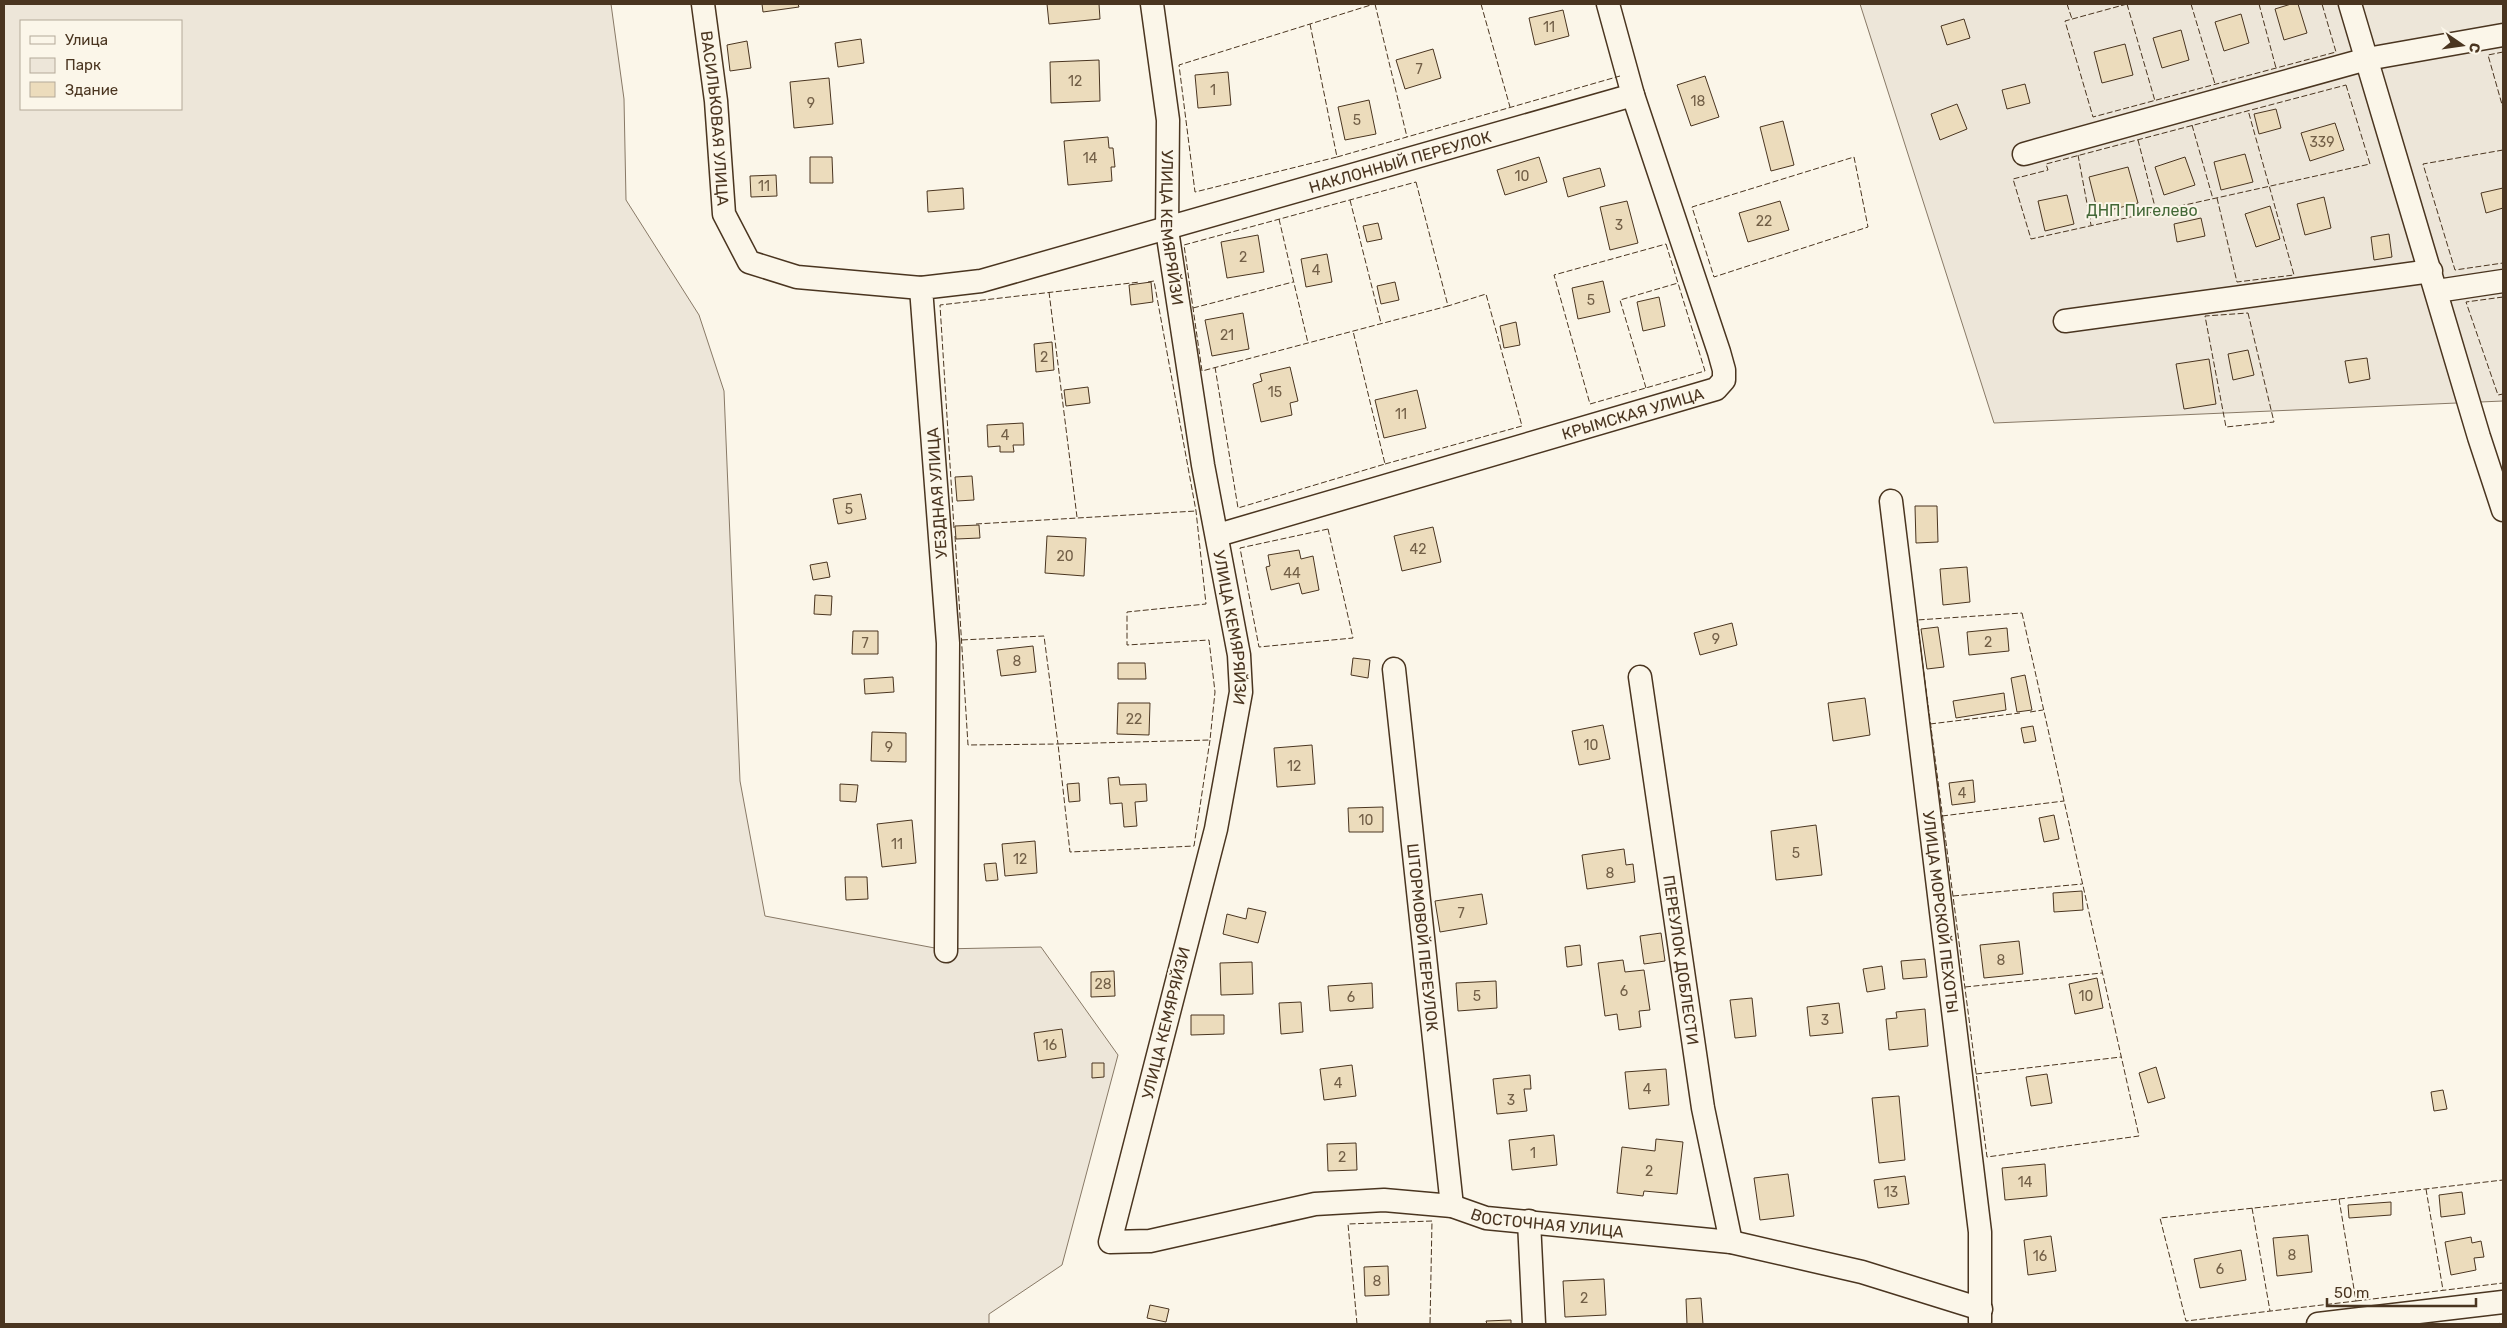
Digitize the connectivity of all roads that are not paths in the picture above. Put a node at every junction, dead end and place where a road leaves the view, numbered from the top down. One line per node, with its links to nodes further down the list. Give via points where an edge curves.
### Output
1 (703, 4): 12 (street, ВАСИЛЬКОВАЯ УЛИЦА, via 716,101 724,214 749,262 797,277)
2 (1152, 4): 9 (street, УЛИЦА КЕМЯРЯЙЗИ, via 1168,120)
3 (1608, 4): 7 (street, КРЫМСКАЯ УЛИЦА)
4 (2350, 4): 6 (street)
5 (2503, 35): 6 (street)
6 (2366, 59): 8 (street); 10 (street)
7 (1633, 96): 9 (street, НАКЛОННЫЙ ПЕРЕУЛОК); 16 (street, КРЫМСКАЯ УЛИЦА, via 1719,352 1724,380 1716,389)
8 (2024, 154)
9 (1168, 230): 12 (street, via 980,281); 16 (street, УЛИЦА КЕМЯРЯЙЗИ, via 1203,465)
10 (2434, 281): 11 (street); 13 (street); 15 (street)
11 (2503, 281)
12 (921, 288): 19 (street, УЕЗДНАЯ УЛИЦА, via 948,643)
13 (2065, 321)
14 (1891, 501): 25 (street, УЛИЦА МОРСКОЙ ПЕХОТЫ, via 1980,1232)
15 (2503, 510)
16 (1218, 536): 22 (street, УЛИЦА КЕМЯРЯЙЗИ, via 1239,655 1240,692 1236,726 1216,829)
17 (1394, 669): 20 (street, ШТОРМОВОЙ ПЕРЕУЛОК)
18 (1640, 677): 23 (street, ПЕРЕУЛОК ДОБЛЕСТИ, via 1703,1108)
19 (946, 951)
20 (1452, 1206): 21 (street, ВОСТОЧНАЯ УЛИЦА, via 1486,1218); 22 (street, ВОСТОЧНАЯ УЛИЦА, via 1384,1200 1315,1204 1150,1241)
21 (1529, 1221): 23 (street, ВОСТОЧНАЯ УЛИЦА); 26 (street)
22 (1110, 1242)
23 (1731, 1242): 25 (street, ВОСТОЧНАЯ УЛИЦА, via 1862,1272)
24 (2503, 1302): 27 (street)
25 (1980, 1317)
26 (1534, 1324)
27 (2318, 1324)

